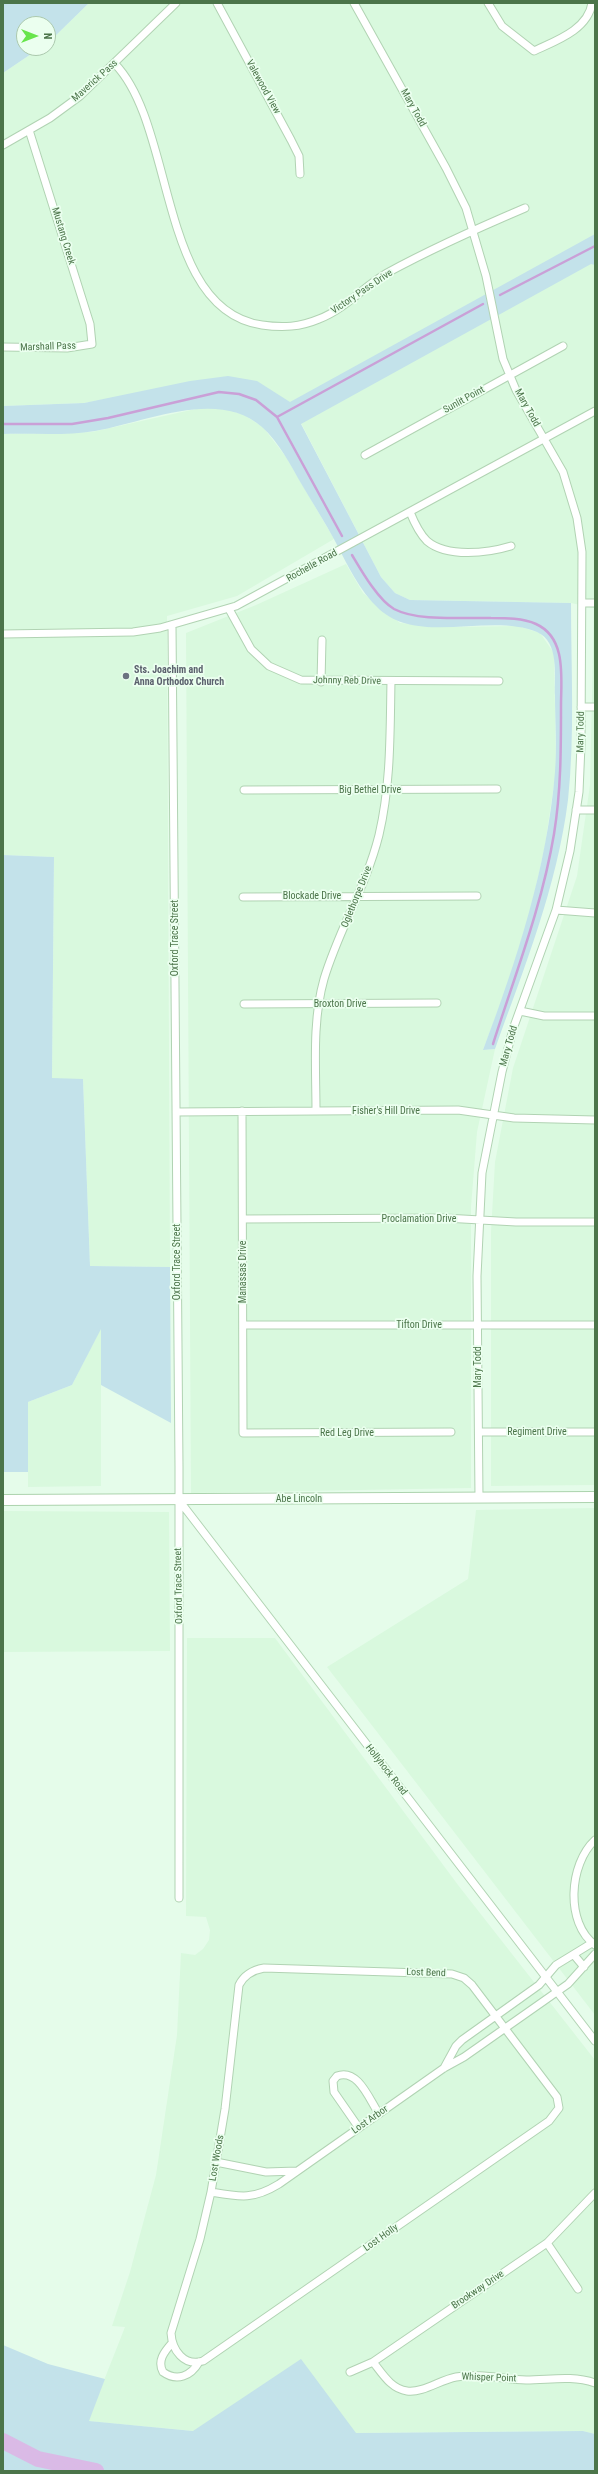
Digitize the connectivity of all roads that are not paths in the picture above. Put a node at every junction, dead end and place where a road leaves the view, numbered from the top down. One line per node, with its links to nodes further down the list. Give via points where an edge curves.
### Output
1 (176, 3): 6 (street, Maverick Pass)
2 (217, 3): 9 (street, Valewood View, via 299,156)
3 (354, 3): 11 (street, Mary Todd, via 446,168 466,208)
4 (488, 3): 5 (street, via 502,26 534,51 580,25)
5 (592, 3)
6 (115, 64): 7 (street, Maverick Pass, via 80,96); 11 (street, Victory Pass Drive, via 125,75 140,103 193,270 210,296 239,317 254,324 293,327 320,319 349,302 386,274)
7 (29, 130): 8 (street, Maverick Pass); 12 (street, Mustang Creek, via 88,317)
8 (3, 145)
9 (300, 174)
10 (525, 208): 11 (street, Victory Pass Drive)
11 (473, 230): 15 (street, Mary Todd, via 486,276 500,348)
12 (92, 344): 14 (street, Marshall Pass, via 67,348)
13 (563, 346): 15 (street, Sunlit Point)
14 (3, 347)
15 (510, 375): 17 (street, Mary Todd); 18 (street, Sunlit Point)
16 (595, 411): 17 (street, Rochelle Road)
17 (545, 439): 19 (street, Rochelle Road); 21 (street, Mary Todd, via 563,472 577,518 582,552)
18 (365, 455)
19 (410, 512): 20 (street, via 427,540 442,549 493,551); 23 (street, Rochelle Road, via 251,600)
20 (511, 546)
21 (582, 603): 22 (street); 30 (street, Mary Todd)
22 (595, 603)
23 (229, 609): 24 (street, Rochelle Road); 28 (street, Johnny Reb Drive, via 251,649 270,666 293,678)
24 (172, 625): 25 (street, Rochelle Road, via 133,632); 49 (street, Oxford Trace Street)
25 (3, 634)
26 (322, 640): 28 (street)
27 (499, 681): 29 (street, Johnny Reb Drive)
28 (321, 682): 29 (street, Johnny Reb Drive)
29 (391, 682): 34 (street, Oglethorpe Drive)
30 (581, 707): 31 (street); 35 (street, Mary Todd)
31 (595, 707)
32 (497, 789): 34 (street, Big Bethel Drive)
33 (244, 790): 34 (street, Big Bethel Drive)
34 (388, 790): 37 (street, Oglethorpe Drive, via 379,834)
35 (576, 810): 36 (street); 40 (street, Mary Todd, via 570,851)
36 (595, 810)
37 (360, 895): 38 (street, Blockade Drive); 39 (street, Blockade Drive); 44 (street, Oglethorpe Drive, via 334,951)
38 (477, 896)
39 (243, 897)
40 (556, 910): 41 (street); 45 (street, Mary Todd)
41 (595, 913)
42 (436, 1003): 44 (street, Broxton Drive)
43 (244, 1004): 44 (street, Broxton Drive)
44 (319, 1004): 48 (street, Oglethorpe Drive, via 316,1026)
45 (520, 1011): 46 (street, via 544,1016); 50 (street, Mary Todd)
46 (595, 1016)
47 (242, 1111): 48 (street, Fisher's Hill Drive); 49 (street, Fisher's Hill Drive); 52 (street, Manassas Drive)
48 (316, 1111): 50 (street, Fisher's Hill Drive, via 458,1110)
49 (176, 1112): 64 (street, Oxford Trace Street)
50 (492, 1115): 51 (street, Fisher's Hill Drive); 53 (street, Mary Todd, via 482,1173)
51 (595, 1120)
52 (243, 1219): 53 (street, Proclamation Drive); 55 (street, Manassas Drive)
53 (479, 1220): 54 (street, Proclamation Drive); 56 (street, Mary Todd)
54 (595, 1222)
55 (243, 1325): 56 (street, Tifton Drive); 61 (street, Manassas Drive)
56 (478, 1325): 57 (street, Tifton Drive); 59 (street, Mary Todd)
57 (595, 1325)
58 (451, 1432): 61 (street, Red Leg Drive)
59 (479, 1432): 60 (street, Regiment Drive); 63 (street, Mary Todd)
60 (595, 1432)
61 (243, 1433)
62 (595, 1497): 63 (street, Abe Lincoln)
63 (479, 1498): 64 (street, Abe Lincoln)
64 (178, 1499): 65 (street, Abe Lincoln); 67 (street, Oxford Trace Street); 73 (street, Hollyhock Road)
65 (3, 1500)
66 (595, 1840): 68 (street, via 580,1863 574,1900 582,1928)
67 (179, 1898)
68 (593, 1944): 70 (street, Lost Arbor)
69 (595, 1954): 71 (street, Lost Arbor)
70 (574, 1955): 71 (street); 73 (street, Lost Arbor, via 556,1965)
71 (584, 1967): 74 (street, Lost Arbor, via 575,1979)
72 (250, 1973): 75 (street, Lost Bend, via 264,1968 452,1974 472,1984); 82 (street, Lost Woods, via 241,1981 238,1991 232,2058)
73 (546, 1976): 74 (street, Hollyhock Road); 75 (street, Lost Arbor, via 539,1985)
74 (557, 1991): 76 (street, Lost Arbor); 77 (street, Hollyhock Road)
75 (495, 2016): 76 (street, Lost Bend); 78 (street, Lost Arbor, via 456,2046)
76 (504, 2028): 78 (street, Lost Arbor); 79 (street, Lost Bend, via 557,2097)
77 (595, 2041)
78 (444, 2068): 80 (street, Lost Arbor)
79 (559, 2108): 89 (street, Lost Holly, via 549,2121)
80 (379, 2114): 81 (street, Lost Arbor); 81 (street, via 355,2078 348,2074 337,2076 333,2081 334,2092)
81 (359, 2128): 83 (street, Lost Arbor)
82 (216, 2162): 83 (street, via 266,2172); 84 (street, Lost Woods)
83 (297, 2171): 84 (street, Lost Arbor, via 279,2184 254,2196 242,2197)
84 (210, 2192): 88 (street, Lost Woods, via 200,2239 171,2333)
85 (595, 2193): 86 (street, Brookway Drive)
86 (547, 2243): 87 (street); 90 (street, Brookway Drive)
87 (578, 2289)
88 (172, 2343): 89 (street, via 182,2357); 92 (street, Lost Woods, via 160,2362 161,2368)
89 (199, 2362): 92 (street, Lost Holly, via 191,2373 176,2378)
90 (373, 2362): 91 (street, Brookway Drive); 93 (street, Whisper Point, via 393,2385 407,2391 469,2376 528,2380 572,2377)
91 (350, 2372)
92 (168, 2376)
93 (595, 2383)

